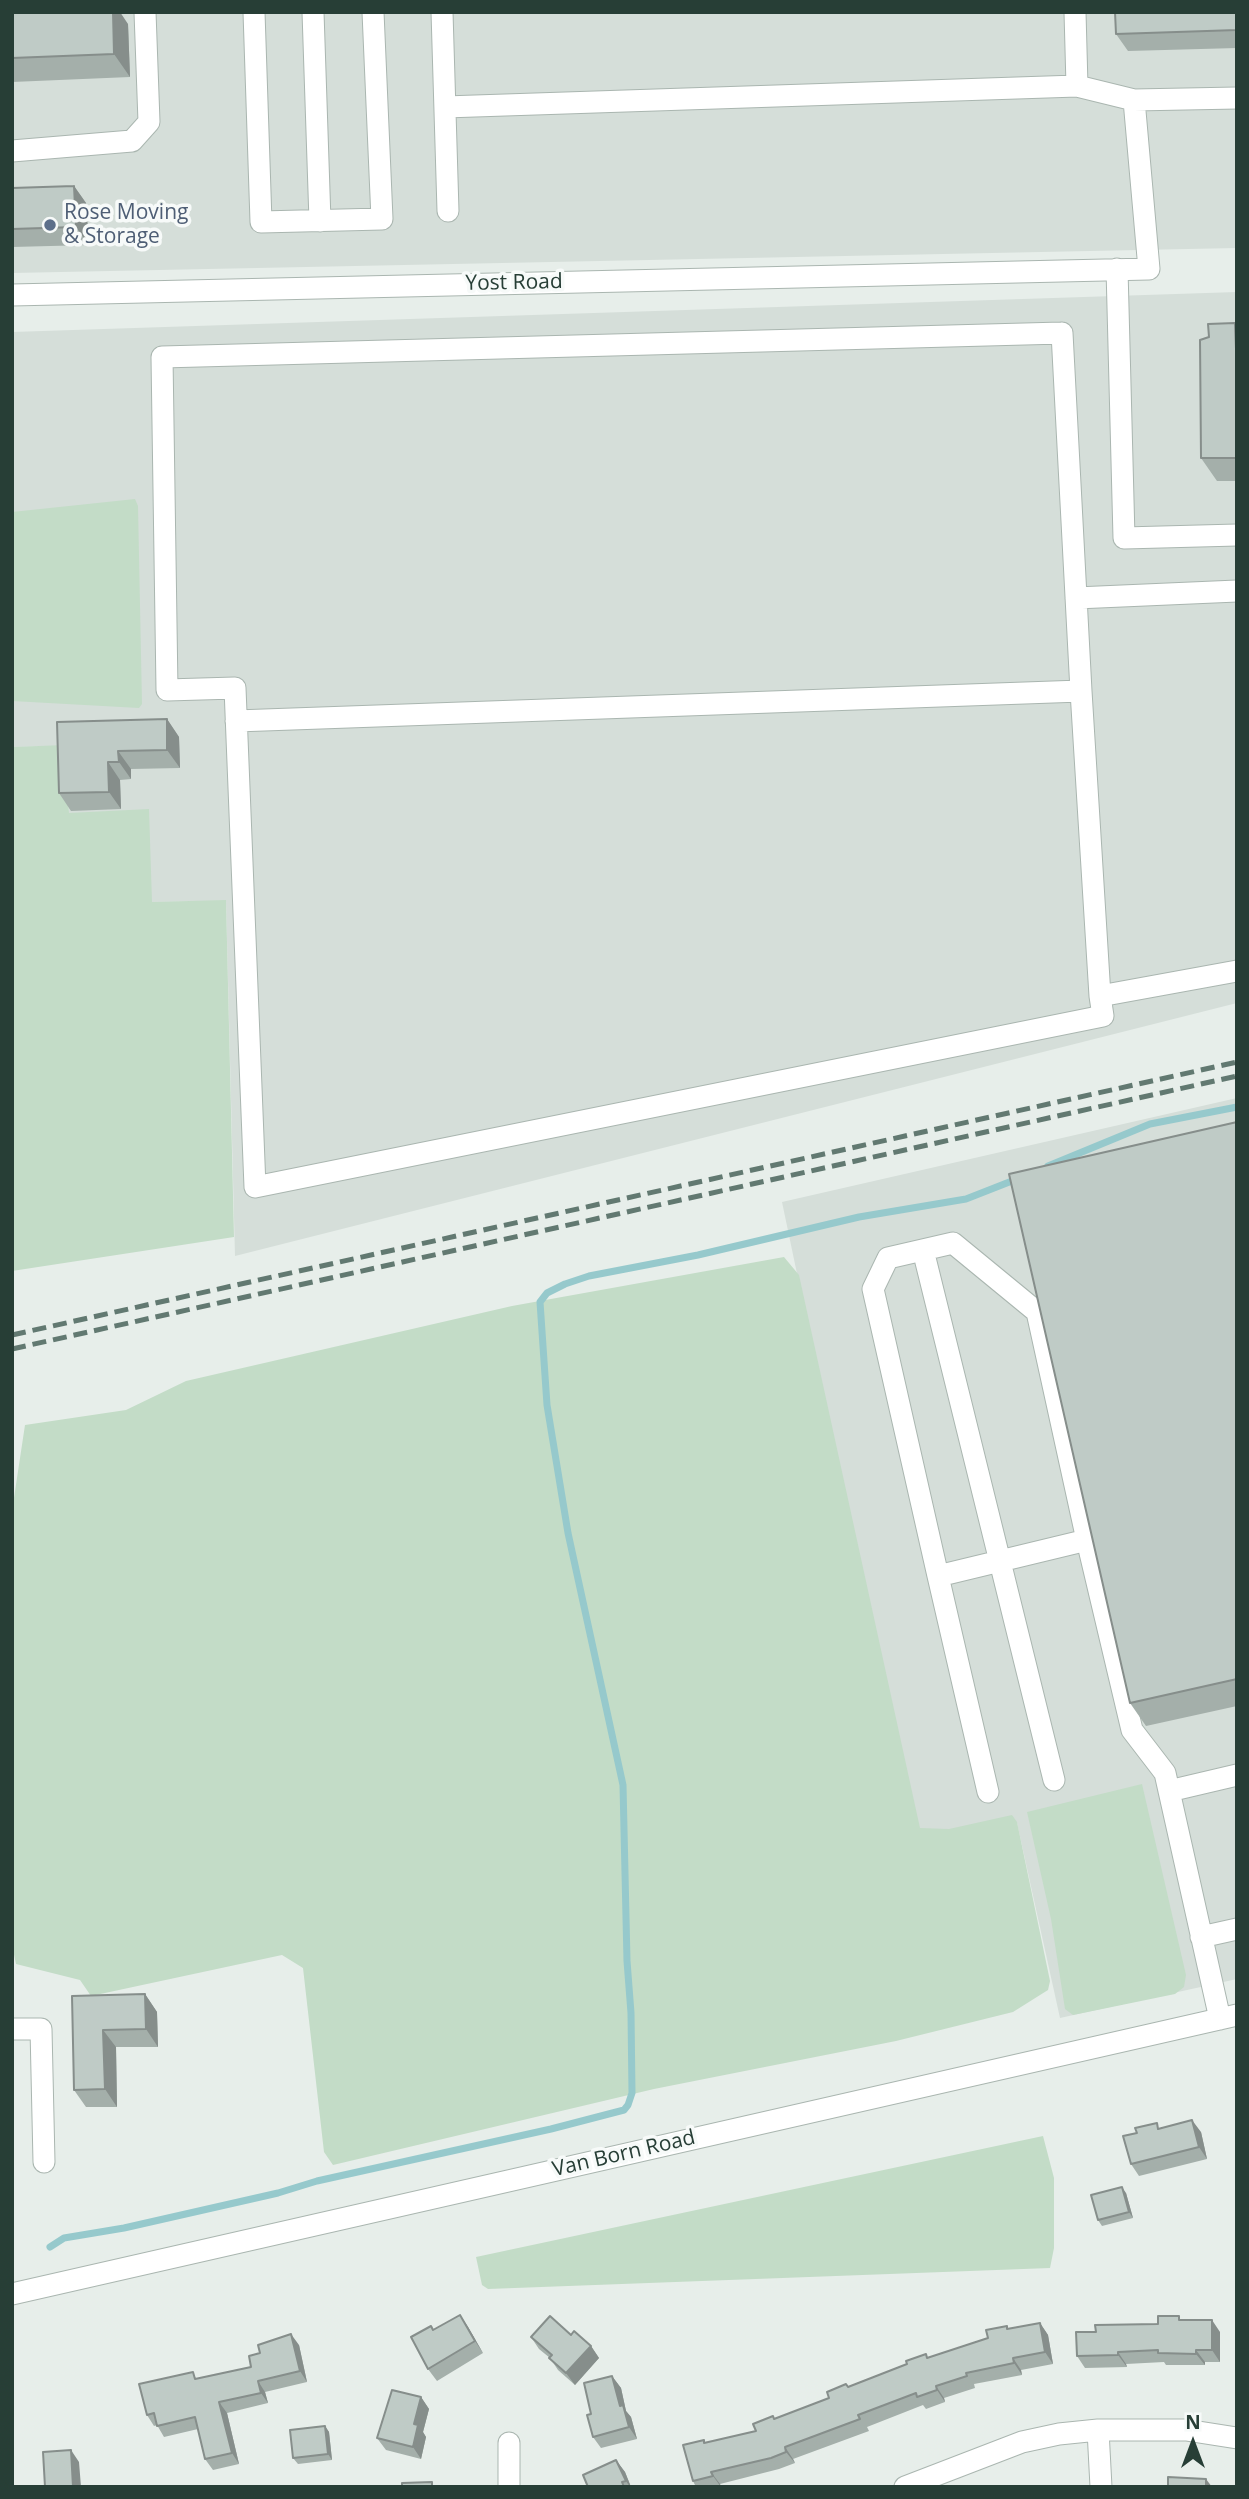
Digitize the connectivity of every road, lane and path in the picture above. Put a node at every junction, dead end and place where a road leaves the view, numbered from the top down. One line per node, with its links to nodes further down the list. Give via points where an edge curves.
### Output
1 (145, 12): 11 (street, via 149,121 132,141)
2 (254, 12): 13 (street, via 261,222)
3 (313, 12): 13 (street)
4 (373, 12): 13 (street, via 382,219)
5 (442, 12): 10 (street)
6 (1075, 12): 7 (street)
7 (1077, 86): 9 (street); 10 (street)
8 (1237, 98): 9 (street)
9 (1134, 100): 14 (street, Yost Road, via 1149,269)
10 (445, 107): 12 (street)
11 (12, 150)
12 (448, 211)
13 (320, 221)
14 (1117, 269): 15 (street, Yost Road); 16 (street, via 1124,538)
15 (12, 295)
16 (1237, 535)
17 (1237, 591): 18 (street)
18 (1076, 598): 19 (street); 20 (street, via 1062,333 162,357 167,690 235,688)
19 (1081, 691): 20 (street); 22 (street)
20 (236, 721): 22 (street, via 255,1187 1103,1016)
21 (1237, 971): 22 (street)
22 (1100, 996)
23 (923, 1250): 24 (street, via 953,1243 1037,1312); 25 (street); 26 (street, via 888,1258 873,1289)
24 (1087, 1540): 25 (street); 29 (street, via 1132,1730 1165,1773)
25 (999, 1562): 26 (street); 28 (street)
26 (938, 1576): 30 (street)
27 (1237, 1775): 29 (street)
28 (1054, 1780)
29 (1169, 1791): 32 (street)
30 (988, 1792)
31 (1237, 1929): 32 (street)
32 (1201, 1937): 33 (street)
33 (1228, 2017): 36 (street, Van Born Road)
34 (12, 2029): 35 (street, via 41,2029)
35 (44, 2162)
36 (12, 2294)
37 (1098, 2430): 38 (street, via 1186,2430); 41 (street, via 1022,2442); 42 (street)
38 (1237, 2438)
39 (509, 2443): 40 (street)
40 (509, 2487)
41 (905, 2487)
42 (1101, 2487)

